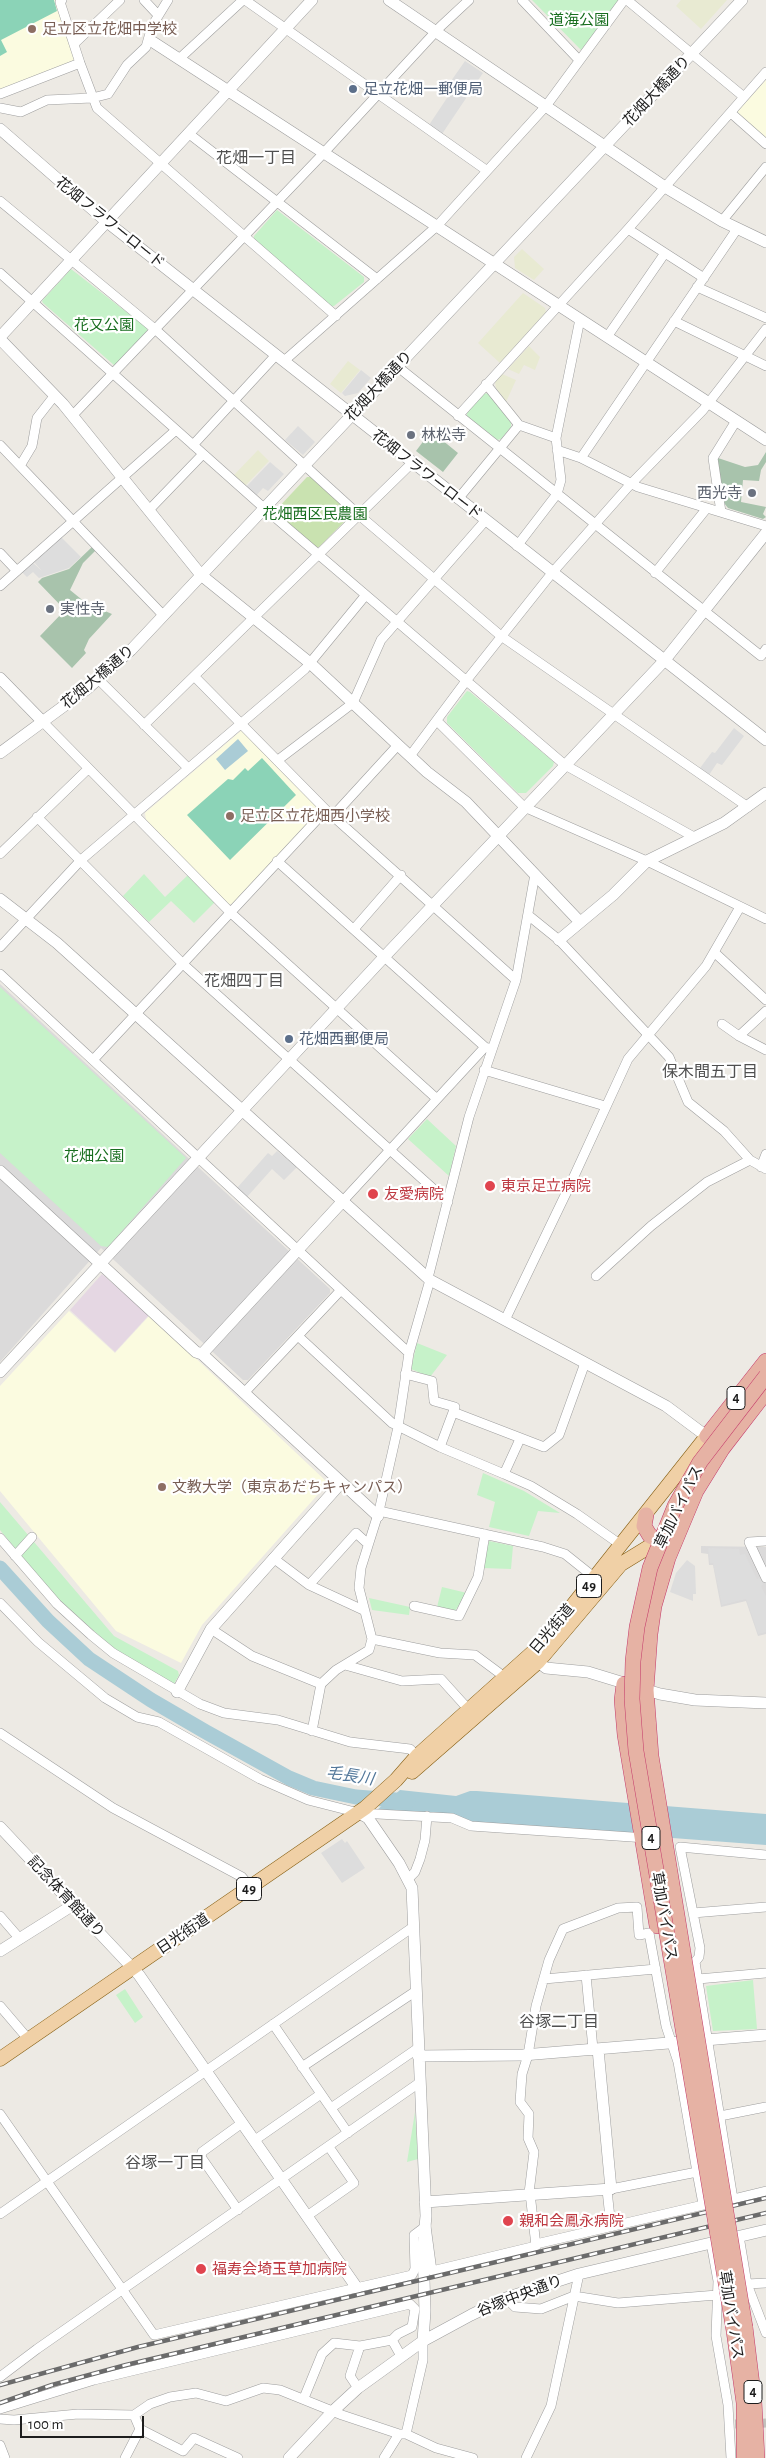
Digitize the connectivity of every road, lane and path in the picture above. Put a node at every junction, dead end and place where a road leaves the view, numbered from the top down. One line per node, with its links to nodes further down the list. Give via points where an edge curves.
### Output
1 (62, 0): 16 (street)
2 (120, 0): 16 (street)
3 (144, 0): 12 (street)
4 (168, 0): 12 (street)
5 (244, 0): 13 (street); 18 (street)
6 (312, 0): 13 (street)
7 (389, 0): 14 (street)
8 (469, 0): 14 (street)
9 (522, 0): 19 (street)
10 (626, 0): 17 (street); 19 (street)
11 (742, 0): 17 (street, 花畑大橋通り)
12 (158, 14): 15 (street)
13 (285, 29): 22 (street); 24 (street)
14 (436, 32): 24 (street); 27 (street)
15 (151, 41): 18 (street); 26 (street, via 127,65 108,94)
16 (74, 44): 20 (street)
17 (692, 54): 25 (street); 33 (street, 花畑大橋通り)
18 (179, 59): 22 (street)
19 (580, 60): 27 (street)
20 (80, 63): 23 (street); 26 (street)
21 (766, 72): 25 (street)
22 (228, 90): 31 (street); 34 (street)
23 (0, 94)
24 (379, 94): 34 (street); 37 (street)
25 (744, 97): 29 (street)
26 (92, 98): 28 (street, via 47,100 21,112); 35 (street, via 97,108)
27 (546, 106): 33 (street); 37 (street)
28 (0, 108)
29 (731, 113): 32 (street); 38 (street)
30 (0, 129): 42 (street, 花畑フラワーロード)
31 (188, 133): 35 (street); 40 (street)
32 (766, 144)
33 (605, 146): 38 (street); 50 (street, 花畑大橋通り)
34 (324, 153): 40 (street); 43 (street)
35 (160, 163): 42 (street); 46 (street)
36 (766, 167): 41 (street)
37 (486, 170): 43 (street)
38 (665, 187): 41 (street); 44 (street)
39 (0, 201): 49 (street)
40 (276, 203): 46 (street); 53 (street)
41 (722, 221): 45 (street)
42 (106, 222): 49 (street); 55 (street, 花畑フラワーロード)
43 (437, 226): 50 (street); 53 (street)
44 (628, 229): 48 (street); 57 (street)
45 (737, 229): 47 (street); 52 (street)
46 (244, 237): 55 (street); 58 (street)
47 (766, 242)
48 (665, 253): 52 (street); 64 (street)
49 (71, 260): 56 (street); 63 (street)
50 (494, 263): 57 (street); 70 (street, 花畑大橋通り)
51 (0, 273): 56 (street)
52 (704, 278): 54 (street)
53 (377, 279): 58 (street)
54 (697, 287): 59 (street); 61 (street)
55 (193, 290): 63 (street); 67 (street, 花畑フラワーロード)
56 (33, 302): 65 (street); 71 (street)
57 (558, 306): 60 (street); 72 (street)
58 (336, 316): 67 (street)
59 (766, 318)
60 (580, 319): 64 (street); 82 (street)
61 (674, 321): 66 (street); 68 (street)
62 (766, 329): 66 (street)
63 (156, 330): 71 (street); 74 (street)
64 (608, 336): 68 (street)
65 (0, 338): 73 (street)
66 (744, 355): 69 (street); 75 (street)
67 (280, 358): 74 (street); 77 (street, 花畑フラワーロード)
68 (647, 362): 75 (street); 89 (street)
69 (766, 366)
70 (398, 367): 77 (street, 花畑大橋通り); 78 (street)
71 (114, 374): 76 (street); 81 (street)
72 (486, 384): 78 (street); 80 (street)
73 (55, 395): 76 (street); 91 (street, via 37,418 32,446)
74 (233, 400): 85 (street); 92 (street)
75 (708, 403): 79 (street); 94 (street)
76 (73, 415): 93 (street)
77 (351, 416): 90 (street, 花畑フラワーロード); 92 (street, 花畑大橋通り)
78 (458, 416): 86 (street)
79 (736, 421): 83 (street); 100 (street, via 713,458)
80 (518, 425): 82 (street); 86 (street)
81 (176, 430): 85 (street); 93 (street)
82 (556, 438): 87 (street)
83 (766, 440)
84 (0, 445): 91 (street)
85 (193, 445): 88 (street)
86 (499, 449): 95 (street); 96 (street)
87 (557, 450): 89 (street); 95 (street, via 561,480)
88 (203, 454): 97 (street); 99 (street)
89 (581, 458): 94 (street)
90 (412, 463): 96 (street, 花畑フラワーロード); 101 (street)
91 (20, 466): 103 (street)
92 (304, 466): 97 (street, 花畑大橋通り); 101 (street)
93 (123, 478): 99 (street); 103 (street)
94 (632, 484): 98 (street); 104 (street)
95 (557, 494): 104 (street); 107 (street)
96 (458, 499): 102 (street, 花畑フラワーロード)
97 (264, 508): 109 (street); 113 (street, 花畑大橋通り)
98 (707, 508): 100 (street); 112 (street)
99 (149, 510): 113 (street)
100 (721, 512): 105 (street)
101 (359, 515): 109 (street); 114 (street)
102 (485, 520): 107 (street, 花畑フラワーロード); 114 (street)
103 (72, 522): 110 (street); 118 (street)
104 (595, 525): 111 (street); 112 (street)
105 (766, 526)
106 (766, 533): 117 (street)
107 (517, 546): 111 (street, 花畑フラワーロード)
108 (0, 553): 110 (street)
109 (318, 554): 116 (street); 119 (street)
110 (17, 571): 115 (street)
111 (552, 573): 121 (street); 123 (street, 花畑フラワーロード)
112 (655, 573): 117 (street)
113 (201, 575): 118 (street, 花畑大橋通り); 119 (street)
114 (434, 578): 120 (street); 121 (street)
115 (0, 586)
116 (365, 596): 120 (street); 124 (street)
117 (704, 612): 122 (street, via 761,656); 123 (street)
118 (163, 615): 127 (street, 花畑大橋通り)
119 (254, 617): 124 (street); 125 (street)
120 (396, 622): 128 (street); 129 (street, via 381,640)
121 (501, 636): 128 (street); 130 (street)
122 (766, 649)
123 (664, 661): 130 (street); 135 (street, 花畑フラワーロード)
124 (310, 663): 129 (street); 133 (street)
125 (194, 676): 133 (street); 134 (street)
126 (0, 678): 131 (street)
127 (99, 680): 131 (street, 花畑大橋通り); 134 (street)
128 (466, 681): 132 (street); 140 (street)
129 (353, 703): 136 (street); 139 (street)
130 (614, 714): 140 (street); 145 (street)
131 (43, 722): 137 (street, 花畑大橋通り); 142 (street)
132 (437, 722): 138 (street); 144 (street)
133 (241, 723): 139 (street); 141 (street)
134 (144, 725): 141 (street)
135 (766, 740)
136 (398, 745): 138 (street); 146 (street)
137 (0, 753)
138 (410, 756): 149 (street, via 466,802)
139 (278, 760): 146 (street)
140 (565, 765): 144 (street); 150 (street)
141 (188, 768): 147 (street)
142 (88, 769): 147 (street); 148 (street)
143 (766, 793): 145 (street)
144 (524, 807): 149 (street); 154 (street)
145 (748, 807): 150 (street)
146 (329, 813): 153 (street); 156 (street)
147 (134, 814): 152 (street); 160 (street)
148 (37, 817): 151 (street); 152 (street)
149 (498, 835): 155 (street); 158 (street)
150 (694, 837): 154 (street)
151 (0, 854)
152 (80, 860): 162 (street); 170 (street)
153 (277, 861): 160 (street); 165 (street)
154 (646, 861): 159 (street); 164 (street, via 613,895)
155 (534, 874): 161 (street); 164 (street)
156 (401, 875): 158 (street); 165 (street)
157 (0, 899): 162 (street)
158 (433, 905): 169 (street); 172 (street)
159 (740, 907): 163 (street); 168 (street)
160 (230, 912): 170 (street); 174 (street)
161 (528, 915): 166 (street); 172 (street)
162 (25, 919): 167 (street); 176 (street)
163 (766, 919)
164 (580, 922): 166 (street)
165 (354, 929): 169 (street)
166 (559, 940): 178 (street)
167 (0, 947)
168 (714, 952): 173 (street); 178 (street, via 706,966)
169 (384, 956): 174 (street); 180 (street)
170 (182, 964): 176 (street); 183 (street)
171 (0, 974): 182 (street)
172 (516, 980): 180 (street)
173 (766, 1000)
174 (337, 1008): 183 (street); 185 (street)
175 (766, 1011): 179 (street)
176 (136, 1015): 182 (street); 187 (street)
177 (722, 1024): 179 (street)
178 (648, 1034): 186 (street, via 628,1059); 191 (street, via 669,1057 688,1102 724,1131)
179 (739, 1036): 181 (street)
180 (488, 1048): 184 (street); 185 (street)
181 (766, 1050)
182 (94, 1060): 190 (street)
183 (289, 1060): 187 (street); 188 (street)
184 (484, 1070): 186 (street); 196 (street, via 466,1125)
185 (437, 1098): 188 (street)
186 (605, 1106): 202 (street)
187 (242, 1111): 190 (street); 195 (street)
188 (390, 1150): 195 (street); 196 (street)
189 (766, 1154): 193 (street)
190 (198, 1158): 197 (street); 198 (street)
191 (750, 1160): 193 (street); 199 (street, via 707,1182 651,1226)
192 (0, 1162): 198 (street)
193 (764, 1168)
194 (0, 1171): 198 (street)
195 (342, 1202): 197 (street); 200 (street)
196 (448, 1202): 200 (street)
197 (298, 1250): 201 (street); 205 (street)
198 (102, 1262): 205 (street, via 200,1348); 208 (street)
199 (596, 1276)
200 (429, 1279): 202 (street); 204 (street)
201 (341, 1290): 203 (street); 204 (street)
202 (505, 1320): 207 (street)
203 (298, 1336): 212 (street); 214 (street)
204 (409, 1353): 209 (street)
205 (202, 1354): 212 (street)
206 (766, 1361): 215 (highway, 4)
207 (585, 1363): 215 (street, via 674,1411); 216 (street, via 559,1435 544,1447)
208 (0, 1372)
209 (405, 1374): 213 (street, via 432,1381 434,1401 455,1407); 214 (street)
210 (766, 1376): 284 (highway, 草加バイパス / 4, bridge, via 700,1462 676,1506 650,1568 636,1636 632,1699 636,1750)
211 (766, 1392): 218 (highway, 4)
212 (244, 1393): 220 (street)
213 (453, 1412): 216 (street); 217 (street)
214 (398, 1427): 217 (street); 222 (street)
215 (707, 1436): 218 (street); 223 (main road, 日光街道 / 49)
216 (520, 1438): 219 (street)
217 (440, 1447): 219 (street)
218 (722, 1449): 221 (highway, 4)
219 (504, 1474): 230 (street, via 570,1509)
220 (341, 1482): 222 (street); 232 (street)
221 (686, 1511): 227 (highway, 4); 246 (highway, 草加バイパス / 4, via 654,1606)
222 (378, 1514): 224 (street); 229 (street)
223 (646, 1515): 227 (highway, via 646,1532); 230 (main road, 日光街道 / 49)
224 (485, 1534): 233 (street, via 565,1554); 237 (street, via 478,1577 459,1616)
225 (32, 1537): 231 (street)
226 (0, 1538): 231 (street)
227 (660, 1540): 241 (main road, 日光街道 / 49, via 621,1564)
228 (766, 1541): 234 (street, via 749,1542)
229 (368, 1544): 235 (street, via 356,1533); 238 (street, via 359,1588)
230 (621, 1545): 233 (main road, 日光街道 / 49)
231 (15, 1556): 247 (street, via 57,1604 91,1635 113,1653)
232 (273, 1558): 235 (street); 239 (street)
233 (595, 1578): 241 (main road, 日光街道 / 49)
234 (766, 1578)
235 (309, 1585): 238 (street)
236 (0, 1602): 254 (street, via 38,1642 87,1685 137,1717 159,1722 260,1779 299,1797)
237 (414, 1606)
238 (363, 1610): 240 (street)
239 (211, 1629): 244 (street, via 252,1656); 247 (street)
240 (372, 1639): 242 (street, via 369,1650); 243 (street, via 440,1653 475,1655)
241 (534, 1659): 243 (main road, 日光街道 / 49); 245 (street, via 554,1670 588,1672); 253 (main road, 日光街道 / 49, via 430,1758)
242 (345, 1665): 244 (street); 249 (street, via 402,1682 441,1679)
243 (506, 1678): 249 (main road, 日光街道 / 49)
244 (321, 1684): 250 (street)
245 (624, 1684): 246 (street); 257 (highway, via 624,1726)
246 (646, 1690): 248 (street, via 695,1700); 258 (highway, 草加バイパス / 4, via 651,1756)
247 (177, 1692): 250 (street, via 213,1711 278,1720)
248 (766, 1703)
249 (469, 1710): 252 (main road, 日光街道 / 49)
250 (312, 1731): 252 (street, via 350,1742 410,1749)
251 (0, 1733): 261 (street, via 113,1808 242,1878)
252 (417, 1756): 253 (main road, 日光街道 / 49)
253 (394, 1782): 254 (main road, 49)
254 (362, 1811): 255 (street); 260 (street); 261 (main road, 日光街道 / 49)
255 (427, 1816): 257 (street, via 452,1818 471,1826); 260 (street, via 420,1859)
256 (0, 1826): 262 (street, 記念体育館通り)
257 (642, 1837): 258 (street); 284 (highway, bridge, via 673,2018)
258 (664, 1841): 325 (highway, 草加バイパス / 4, bridge)
259 (766, 1855): 264 (street, via 680,1847)
260 (408, 1879): 266 (street, via 412,1888)
261 (251, 1888): 269 (main road, 日光街道 / 49)
262 (73, 1905): 267 (street); 269 (street, 記念体育館通り)
263 (766, 1907): 264 (street)
264 (694, 1913): 273 (street, via 700,1948 695,1962)
265 (0, 1916): 267 (street)
266 (413, 1927): 275 (street); 277 (street)
267 (20, 1939): 268 (street)
268 (0, 1952)
269 (133, 1968): 279 (main road, 日光街道 / 49); 288 (street, 記念体育館通り)
270 (656, 1969): 272 (street); 274 (street, via 649,1933 639,1935 637,1907 618,1908 563,1929); 281 (street, via 666,2026)
271 (766, 1973): 273 (street)
272 (586, 1975): 274 (street); 282 (street)
273 (698, 1978): 280 (street)
274 (544, 1979): 285 (street)
275 (416, 1990): 283 (street); 287 (street)
276 (0, 2006): 279 (street)
277 (273, 2024): 287 (street); 288 (street)
278 (766, 2035): 280 (street)
279 (28, 2040): 286 (main road, 日光街道 / 49)
280 (707, 2040): 281 (street); 294 (street)
281 (673, 2043): 282 (street); 299 (street)
282 (596, 2049): 285 (street); 302 (street)
283 (418, 2052): 285 (street); 289 (street); 292 (street)
284 (686, 2053): 325 (highway, 草加バイパス / 4, bridge)
285 (528, 2055): 304 (street, via 522,2074 520,2102 529,2114 528,2138 534,2152)
286 (0, 2059)
287 (302, 2067): 290 (street)
288 (206, 2070): 295 (street, 記念体育館通り); 301 (street)
289 (419, 2083): 296 (street); 306 (street)
290 (321, 2094): 292 (street); 297 (street)
291 (766, 2107): 294 (street)
292 (331, 2108): 296 (street)
293 (0, 2114): 301 (street)
294 (720, 2116): 305 (street)
295 (242, 2123): 297 (street, 記念体育館通り); 308 (street, via 202,2152 200,2157)
296 (348, 2134): 298 (street)
297 (254, 2140): 300 (street, 記念体育館通り)
298 (329, 2147): 300 (street); 310 (street, via 354,2183)
299 (697, 2172): 302 (street); 307 (street)
300 (281, 2179): 308 (street); 310 (street, 記念体育館通り)
301 (47, 2182): 309 (street); 321 (street)
302 (609, 2189): 304 (street); 312 (street)
303 (766, 2191): 305 (street)
304 (530, 2193): 306 (street); 316 (street)
305 (733, 2199): 307 (street)
306 (424, 2202): 311 (street)
307 (703, 2204): 312 (street)
308 (238, 2210): 321 (street)
309 (0, 2214)
310 (307, 2216): 320 (street, 記念体育館通り)
311 (426, 2226): 316 (street, via 432,2271); 320 (street, via 414,2236 415,2269 412,2275); 328 (street, via 423,2242)
312 (610, 2227): 316 (street)
313 (766, 2230): 314 (street, 谷塚中央通り)
314 (739, 2236): 315 (street, 谷塚中央通り); 319 (street)
315 (711, 2243): 317 (street, 谷塚中央通り); 322 (street)
316 (536, 2244)
317 (579, 2274): 323 (street); 324 (street, 谷塚中央通り)
318 (766, 2283): 319 (street)
319 (747, 2284): 326 (street)
320 (357, 2288): 321 (street, via 154,2335)
321 (122, 2290): 331 (street)
322 (718, 2295): 323 (street, via 618,2303); 349 (street, via 716,2336 732,2425)
323 (574, 2296): 324 (street, via 541,2309 515,2307); 348 (street, via 552,2406)
324 (506, 2298): 328 (street, 谷塚中央通り)
325 (739, 2329): 350 (highway, 草加バイパス / 4); 351 (highway, 草加バイパス / 4, via 754,2401)
326 (766, 2333)
327 (392, 2340): 329 (street); 330 (street); 334 (street, via 412,2327 414,2309 410,2304 94,2380)
328 (423, 2341): 330 (street, 谷塚中央通り); 339 (street, via 422,2360)
329 (360, 2346): 332 (street, via 350,2376); 333 (street, via 334,2343 328,2347)
330 (400, 2356): 332 (street, 谷塚中央通り)
331 (0, 2377)
332 (358, 2388): 335 (street, 谷塚中央通り)
333 (304, 2398): 335 (street); 336 (street, via 263,2388 226,2400 196,2393 150,2404)
334 (0, 2409)
335 (332, 2411): 339 (street); 345 (street, 谷塚中央通り)
336 (134, 2415): 337 (street, via 78,2414); 338 (street)
337 (0, 2419)
338 (140, 2429): 343 (street); 344 (street, via 183,2450 194,2438)
339 (402, 2434): 341 (street); 346 (street)
340 (0, 2445): 342 (street)
341 (449, 2455): 347 (street)
342 (6, 2458)
343 (125, 2458)
344 (238, 2458)
345 (289, 2458)
346 (384, 2458)
347 (473, 2458)
348 (526, 2458)
349 (731, 2458)
350 (744, 2458)
351 (757, 2458)

